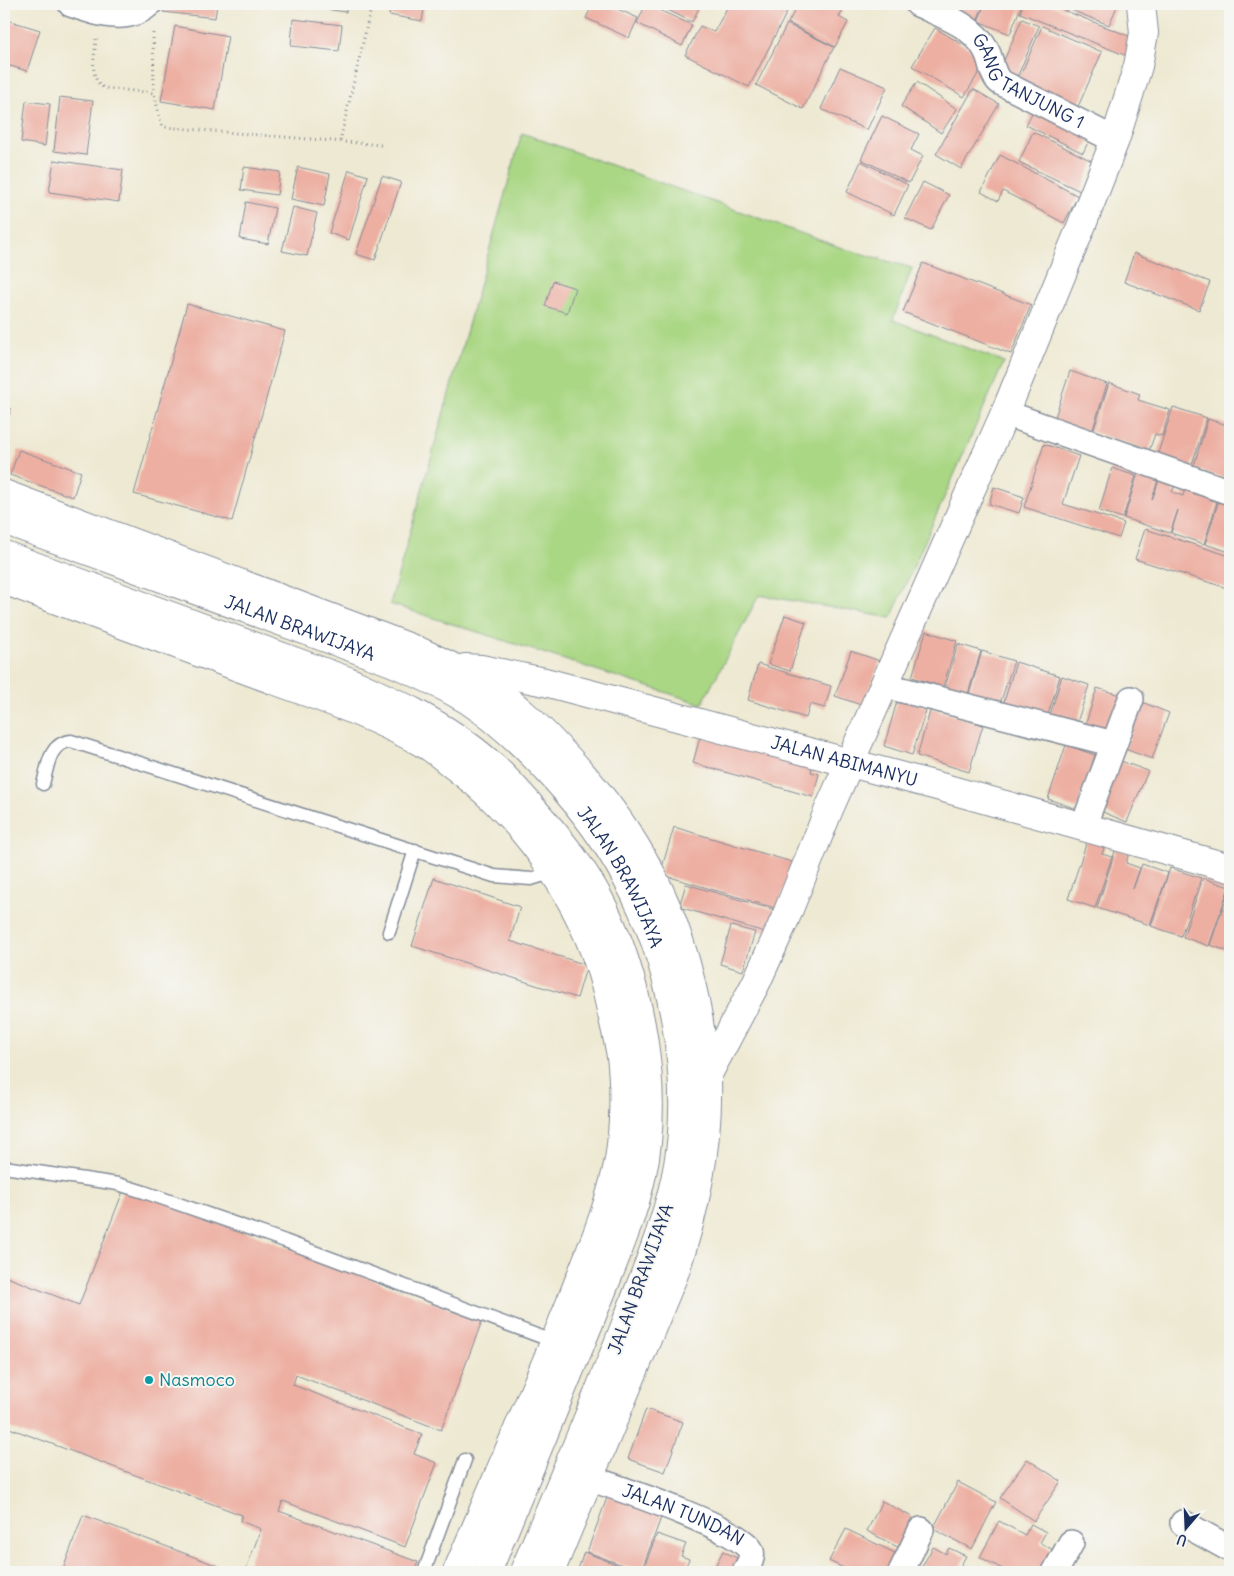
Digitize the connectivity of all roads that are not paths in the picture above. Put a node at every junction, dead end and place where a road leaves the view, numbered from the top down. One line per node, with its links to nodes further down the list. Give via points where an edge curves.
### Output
1 (71, 4): 4 (street, via 98,13 124,15 142,10)
2 (918, 4): 5 (street, GANG TANJUNG 1, via 974,33 988,52 996,79 1000,82)
3 (1141, 4): 5 (main road, via 1142,46)
4 (151, 14)
5 (1115, 140): 6 (main road)
6 (1005, 413): 7 (street); 13 (main road)
7 (1230, 492)
8 (4, 494): 12 (main road, via 353,625)
9 (4, 520): 35 (main road, JALAN BRAWIJAYA, via 392,662 432,679 469,701 504,727 571,796 602,838 638,899 658,950 680,1044 684,1119 678,1162 671,1199 657,1243)
10 (4, 555): 34 (main road, JALAN BRAWIJAYA, via 348,681 436,723 475,751 508,782 555,834 603,906 633,990 647,1068 649,1106 642,1173 621,1242)
11 (5, 586): 21 (main road, via 359,712 431,748 496,802)
12 (456, 668): 16 (main road, JALAN ABIMANYU, via 530,678); 23 (main road, via 489,687 546,736 607,802 630,837 665,901 677,934 695,1000)
13 (883, 685): 15 (street); 16 (main road)
14 (1131, 699): 15 (street)
15 (1114, 744): 18 (street)
16 (851, 763): 18 (main road, JALAN ABIMANYU); 23 (main road, via 756,983)
17 (43, 784): 19 (lane, via 52,752 63,741 71,741)
18 (1083, 827): 20 (main road, JALAN ABIMANYU)
19 (415, 850): 21 (lane, via 494,876 530,879); 22 (lane)
20 (1230, 868)
21 (554, 872): 25 (main road, via 592,943 605,982 621,1056 623,1109 619,1157 610,1199)
22 (389, 932)
23 (708, 1076): 27 (main road, via 699,1182 685,1241)
24 (4, 1166): 25 (lane, via 135,1189 294,1244)
25 (554, 1342): 33 (main road)
26 (465, 1460): 32 (lane)
27 (589, 1478): 36 (main road); 37 (street, JALAN TUNDAN, via 732,1534 751,1552)
28 (1182, 1523): 31 (street)
29 (921, 1530): 38 (street)
30 (1071, 1543): 39 (street)
31 (1230, 1549)
32 (424, 1572)
33 (457, 1572)
34 (487, 1572)
35 (524, 1572)
36 (550, 1572)
37 (744, 1572)
38 (901, 1572)
39 (1055, 1572)

